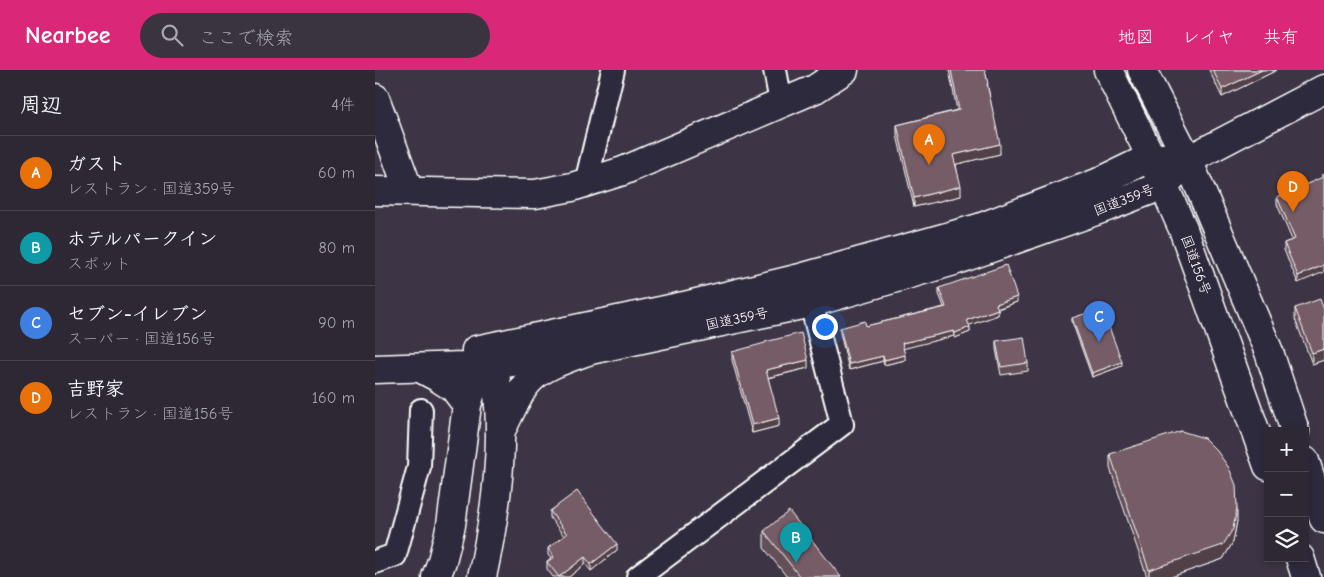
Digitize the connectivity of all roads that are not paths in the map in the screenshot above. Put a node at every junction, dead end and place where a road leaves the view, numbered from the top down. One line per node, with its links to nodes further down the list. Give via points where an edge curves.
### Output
1 (613, 70): 11 (street)
2 (775, 70): 8 (street)
3 (845, 70): 8 (main road, via 815,89)
4 (1108, 70): 9 (main road, 国道156号)
5 (1142, 70): 10 (main road)
6 (1324, 89): 10 (main road)
7 (375, 98): 14 (main road)
8 (781, 103): 11 (main road, via 623,171)
9 (1151, 157): 10 (main road); 12 (main road, 国道156号); 17 (main road, 国道359号, via 1097,183 979,228 804,278 685,306)
10 (1188, 160): 12 (main road, 国道359号); 22 (main road, via 1269,352)
11 (586, 183): 14 (main road, via 535,194)
12 (1164, 185): 15 (main road, 国道359号, via 954,261); 24 (main road, 国道156号, via 1183,229)
13 (375, 191): 14 (main road)
14 (409, 191)
15 (811, 302): 16 (main road, 国道359号); 31 (street, via 842,424)
16 (589, 350): 17 (main road, 国道359号); 23 (main road, via 549,366 530,380)
17 (487, 360): 18 (main road, 国道359号); 19 (main road, 国道359号); 20 (main road); 23 (main road, via 498,399)
18 (419, 368): 19 (main road, 国道359号); 20 (main road, via 454,388)
19 (375, 369)
20 (467, 405): 29 (main road, via 451,525)
21 (421, 410): 27 (street, via 419,467 395,555)
22 (1294, 427)
23 (499, 433): 30 (main road, via 498,473)
24 (1264, 455)
25 (1309, 472): 26 (main road)
26 (1324, 519)
27 (375, 562)
28 (1301, 562): 32 (main road)
29 (436, 577)
30 (482, 577)
31 (638, 577)
32 (1306, 577)

